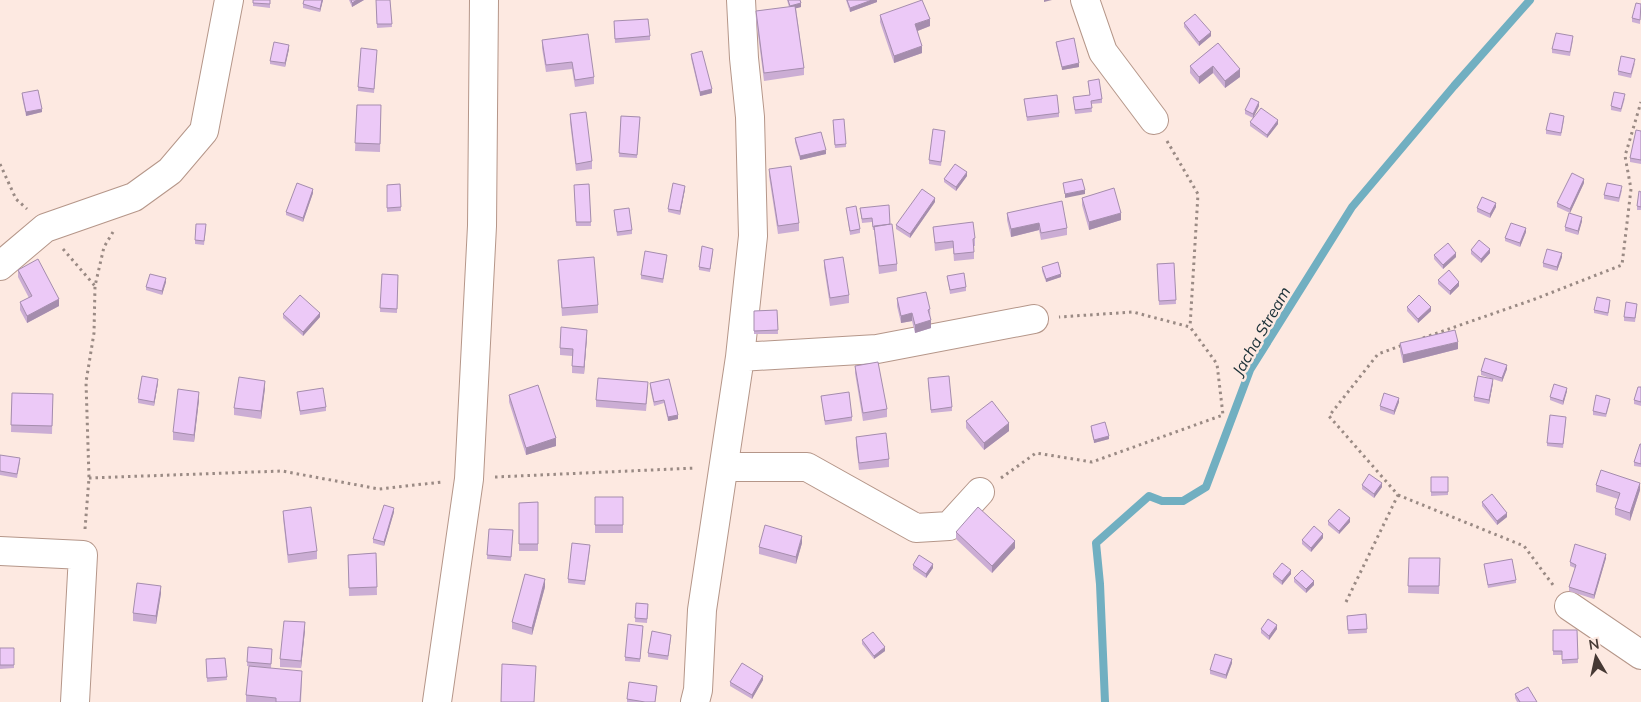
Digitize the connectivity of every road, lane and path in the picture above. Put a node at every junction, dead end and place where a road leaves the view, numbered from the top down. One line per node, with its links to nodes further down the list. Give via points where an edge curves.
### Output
1 (229, 0): 7 (street, via 204,131 170,171)
2 (484, 0): 16 (street, via 482,226)
3 (741, 0): 13 (street, via 750,117 752,236)
4 (1085, 0): 6 (street, via 1103,52)
5 (1641, 102): 11 (path, via 1625,156 1631,189 1622,265)
6 (1154, 120): 10 (path, via 1198,194)
7 (134, 197): 8 (street, via 45,228); 15 (path, via 104,247 95,286 94,333 86,382)
8 (0, 266)
9 (1034, 319): 10 (path, via 1133,312); 13 (street, via 877,349)
10 (1190, 327): 17 (path, via 1217,364 1223,415 1092,462 1036,453)
11 (1415, 341)
12 (1405, 344): 18 (path, via 1378,354 1329,416)
13 (740, 357): 14 (street)
14 (724, 467): 16 (path); 17 (street, via 806,466 916,528 949,526); 26 (street, via 702,610)
15 (89, 478): 16 (path, via 282,471 379,489); 20 (path)
16 (469, 478): 25 (street)
17 (980, 492)
18 (1398, 495): 21 (path); 22 (path, via 1524,546)
19 (0, 551): 20 (street)
20 (83, 555): 24 (street)
21 (1346, 602)
22 (1569, 606): 23 (street)
23 (1641, 655)
24 (75, 702)
25 (437, 702)
26 (695, 702)

